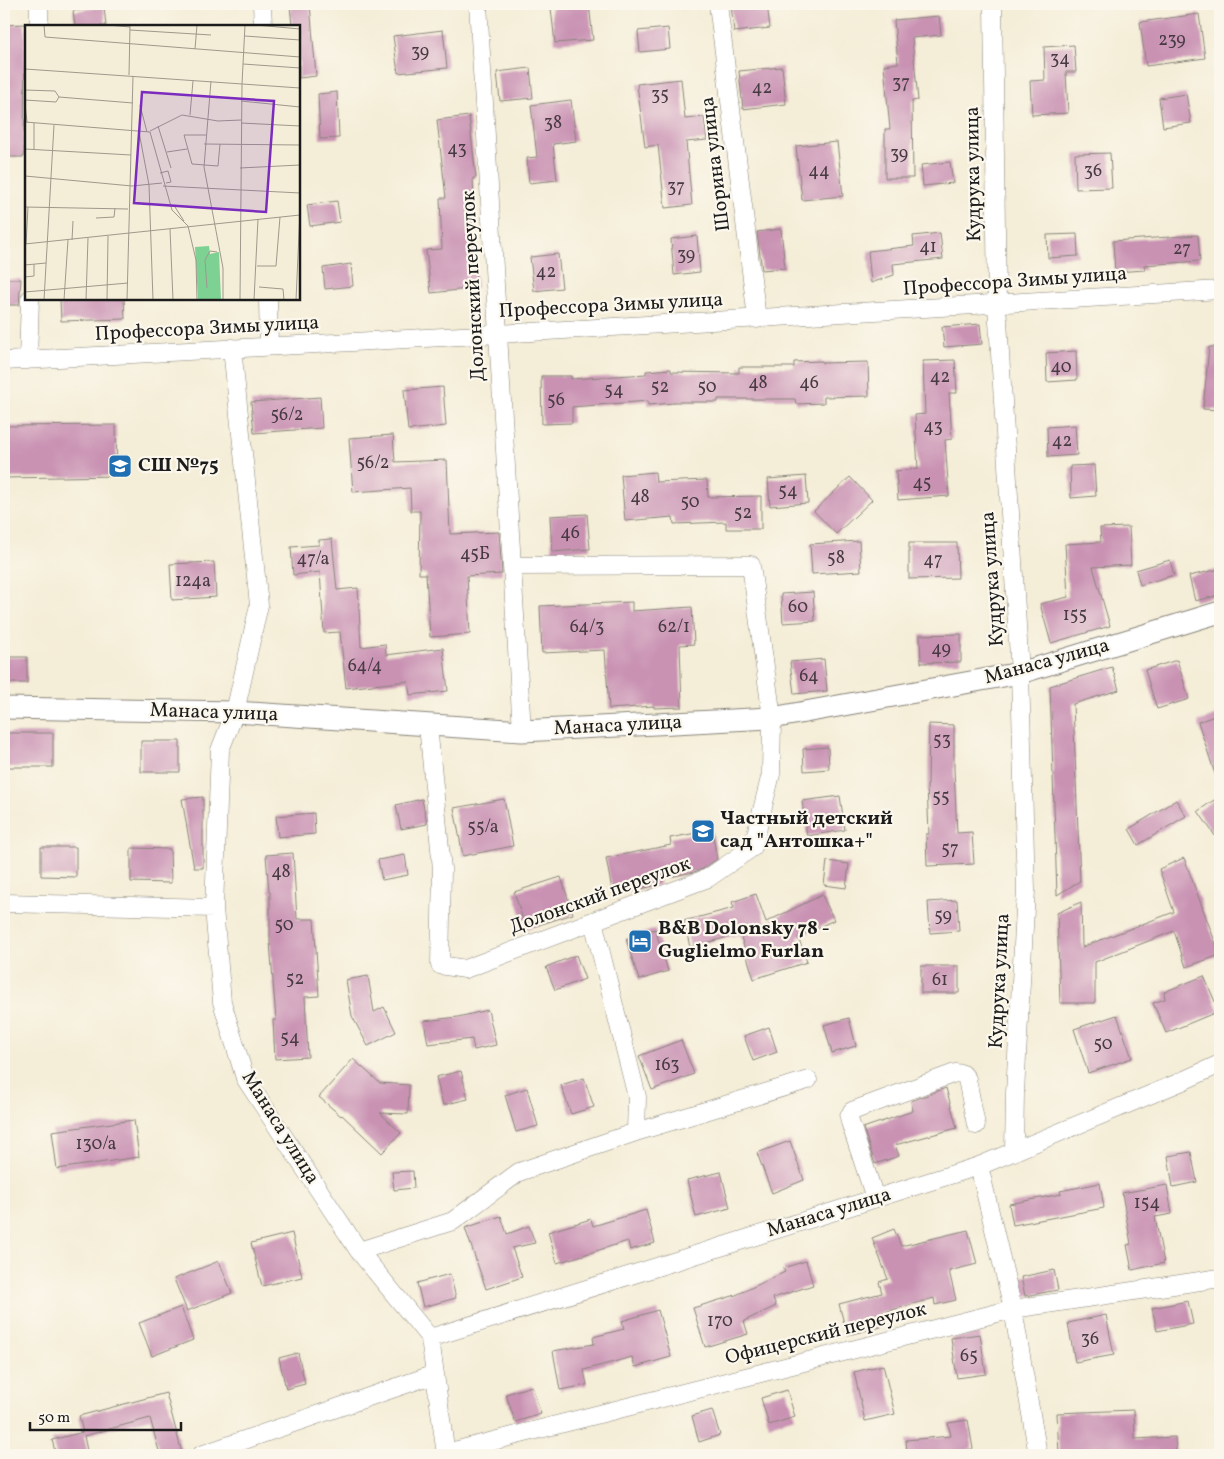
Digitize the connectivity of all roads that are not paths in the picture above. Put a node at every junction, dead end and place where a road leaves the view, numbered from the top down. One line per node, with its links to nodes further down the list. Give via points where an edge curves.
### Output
1 (40, 4): 6 (street)
2 (262, 4): 7 (street)
3 (478, 4): 13 (street, Долонский переулок)
4 (718, 4): 12 (street, Шорина улица)
5 (993, 4): 11 (street, Кудрука улица)
6 (39, 25)
7 (263, 25)
8 (1220, 290): 11 (street, Профессора Зимы улица)
9 (30, 300): 16 (street)
10 (268, 300): 14 (street)
11 (997, 305): 12 (street, Профессора Зимы улица); 20 (street, Кудрука улица)
12 (757, 319): 13 (street, Профессора Зимы улица)
13 (498, 334): 14 (street, Профессора Зимы улица); 18 (street, Долонский переулок)
14 (269, 346): 15 (street, Профессора Зимы улица)
15 (232, 348): 16 (street, Профессора Зимы улица); 22 (street, Манаса улица, via 259,605)
16 (28, 360): 17 (street, Профессора Зимы улица)
17 (4, 361)
18 (512, 566): 23 (street, Долонский переулок, via 751,565); 25 (street, Долонский переулок)
19 (1220, 612): 20 (street, Манаса улица)
20 (1020, 673): 23 (street, Манаса улица); 33 (street, Кудрука улица, via 1026,890)
21 (4, 708): 22 (street, Манаса улица)
22 (235, 712): 24 (street, Манаса улица); 27 (street, Манаса улица, via 220,750)
23 (772, 718): 25 (street, Манаса улица); 28 (street, Долонский переулок, via 771,774 754,847 708,878)
24 (428, 725): 25 (street, Манаса улица); 28 (street, Долонский переулок, via 442,869 440,965 465,969)
25 (522, 731)
26 (4, 903): 27 (street)
27 (214, 908): 36 (street, Манаса улица, via 222,1002 245,1078)
28 (593, 921): 32 (street, via 637,1097)
29 (1220, 1064): 33 (street, Манаса улица)
30 (808, 1080): 32 (street)
31 (976, 1125): 35 (street, via 967,1079 963,1074 955,1073 852,1111 850,1122)
32 (636, 1132): 36 (street, via 519,1172 453,1221)
33 (1014, 1152): 34 (street, Манаса улица)
34 (980, 1166): 35 (street, Манаса улица); 38 (street)
35 (875, 1198): 39 (street, Манаса улица)
36 (358, 1251): 39 (street, Манаса улица)
37 (1220, 1278): 38 (street, Офицерский переулок)
38 (1013, 1308): 41 (street, Офицерский переулок); 43 (street)
39 (430, 1338): 40 (street)
40 (435, 1374): 41 (street); 42 (street)
41 (446, 1454)
42 (200, 1455)
43 (1038, 1455)

